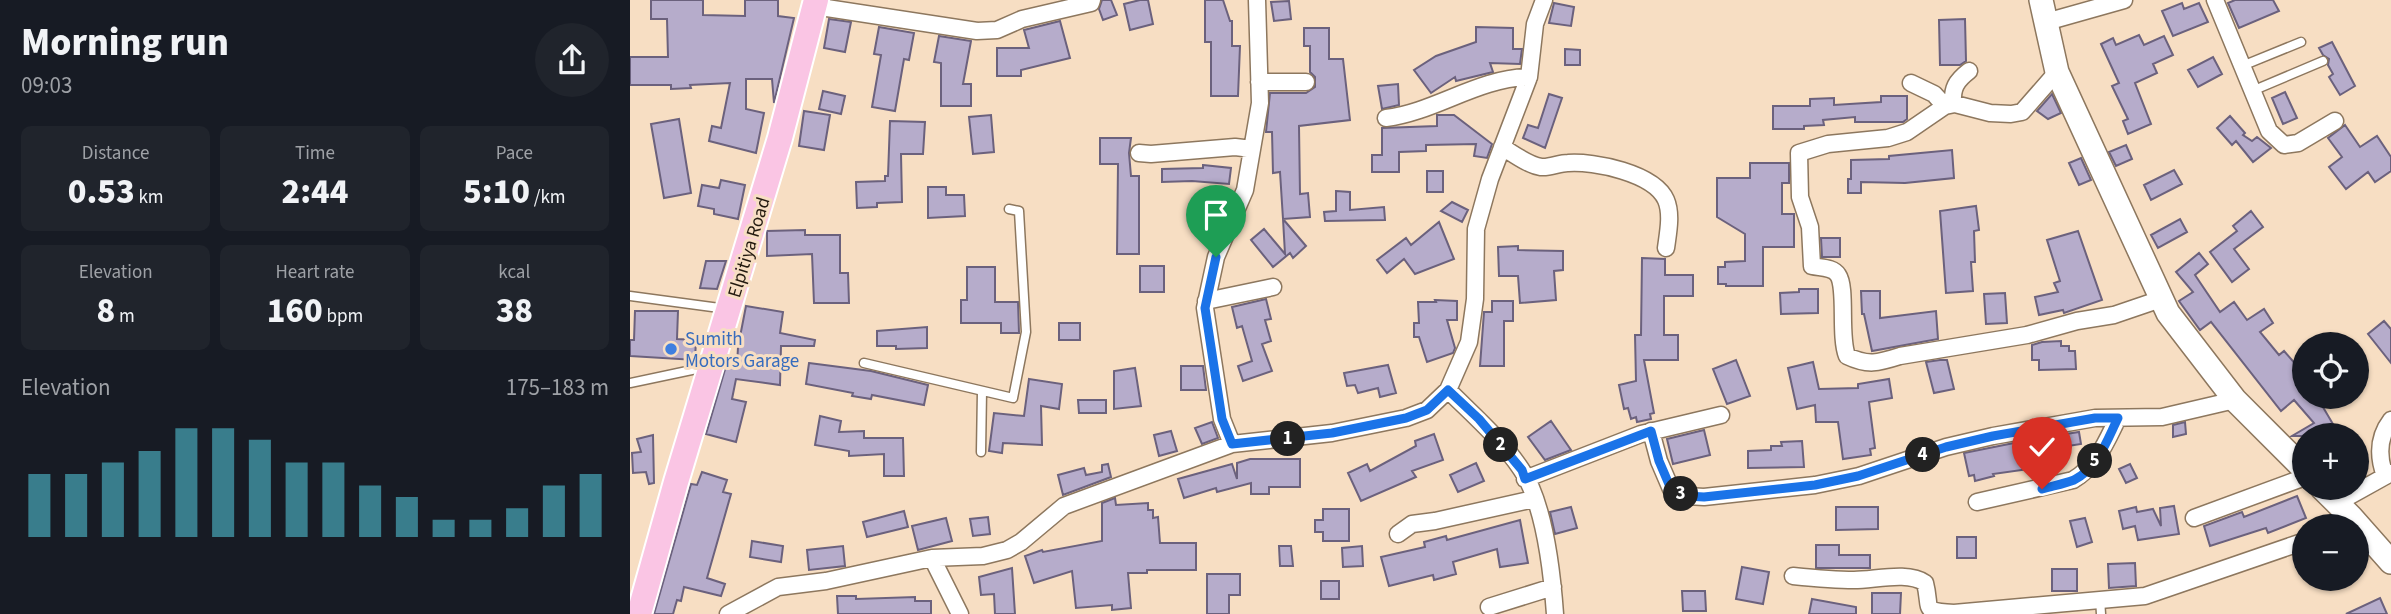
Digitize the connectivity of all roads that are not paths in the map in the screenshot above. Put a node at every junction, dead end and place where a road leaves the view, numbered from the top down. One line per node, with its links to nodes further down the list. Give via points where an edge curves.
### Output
1 (1092, 0): 6 (street, via 997,30 977,31)
2 (1257, 0): 14 (street)
3 (1544, 0): 13 (street, via 1535,24)
4 (2124, 0): 7 (street)
5 (2215, 0): 10 (street)
6 (815, 3): 30 (main road, Elpitiya Road)
7 (2043, 11): 12 (street)
8 (2301, 42): 10 (lane)
9 (2322, 61): 17 (lane)
10 (2242, 66): 17 (street)
11 (1969, 71): 18 (street, via 1958,80)
12 (2057, 72): 18 (street, via 2022,112 1990,113); 28 (street)
13 (1529, 77): 19 (street, via 1498,81 1408,116); 21 (street)
14 (1259, 82): 15 (street); 22 (street)
15 (1306, 82)
16 (1911, 83): 18 (street)
17 (2252, 91): 20 (street, via 2269,131 2284,145 2298,143)
18 (1949, 105): 28 (street, via 1907,132 1799,153 1800,197 1810,227 1812,266 1830,269 1839,279 1842,345 1847,356 1863,364 1882,362 2027,335)
19 (1386, 118)
20 (2335, 121)
21 (1502, 147): 25 (street, via 1542,167 1568,163 1604,166 1645,180 1661,192 1669,210); 34 (street, via 1476,229 1469,341)
22 (1252, 149): 23 (street); 29 (street, via 1245,190 1216,257)
23 (1139, 153)
24 (1009, 209): 35 (lane, via 1018,211 1026,332 1013,398)
25 (1666, 248)
26 (1273, 287): 29 (street)
27 (630, 296): 30 (lane)
28 (2161, 299): 36 (street)
29 (1206, 301): 41 (street, via 1222,419)
30 (730, 309): 32 (main road, Elpitiya Road)
31 (864, 363): 35 (lane)
32 (712, 366): 33 (lane); 59 (main road, Elpitiya Road)
33 (630, 383)
34 (1448, 390): 41 (street, via 1427,410 1406,418 1332,433); 45 (street, via 1479,419)
35 (982, 391): 42 (lane)
36 (2235, 400): 38 (street, via 2162,417); 43 (street)
37 (1720, 415): 40 (street)
38 (2118, 418): 40 (street, via 1993,436 1815,485 1704,497 1671,489); 48 (street, via 2095,463 2073,480)
39 (2391, 420): 44 (street, via 2380,446 2380,463)
40 (1651, 431): 45 (street)
41 (1232, 444): 53 (street, via 1074,501 1006,550)
42 (981, 452)
43 (2292, 457)
44 (2388, 475): 49 (street)
45 (1525, 479): 47 (street)
46 (2292, 482): 50 (street)
47 (1534, 499): 51 (street, via 1412,524); 56 (street)
48 (1977, 502)
49 (2336, 509): 54 (street)
50 (2194, 518)
51 (1398, 534)
52 (2292, 545): 58 (street)
53 (932, 558): 60 (street, via 778,587); 61 (street)
54 (2391, 562)
55 (1793, 576): 58 (street, via 1920,580 1925,583 1927,605 1936,612)
56 (1553, 587): 57 (street); 62 (street)
57 (1489, 607)
58 (2100, 607)
59 (639, 614)
60 (728, 614)
61 (960, 614)
62 (1555, 614)

